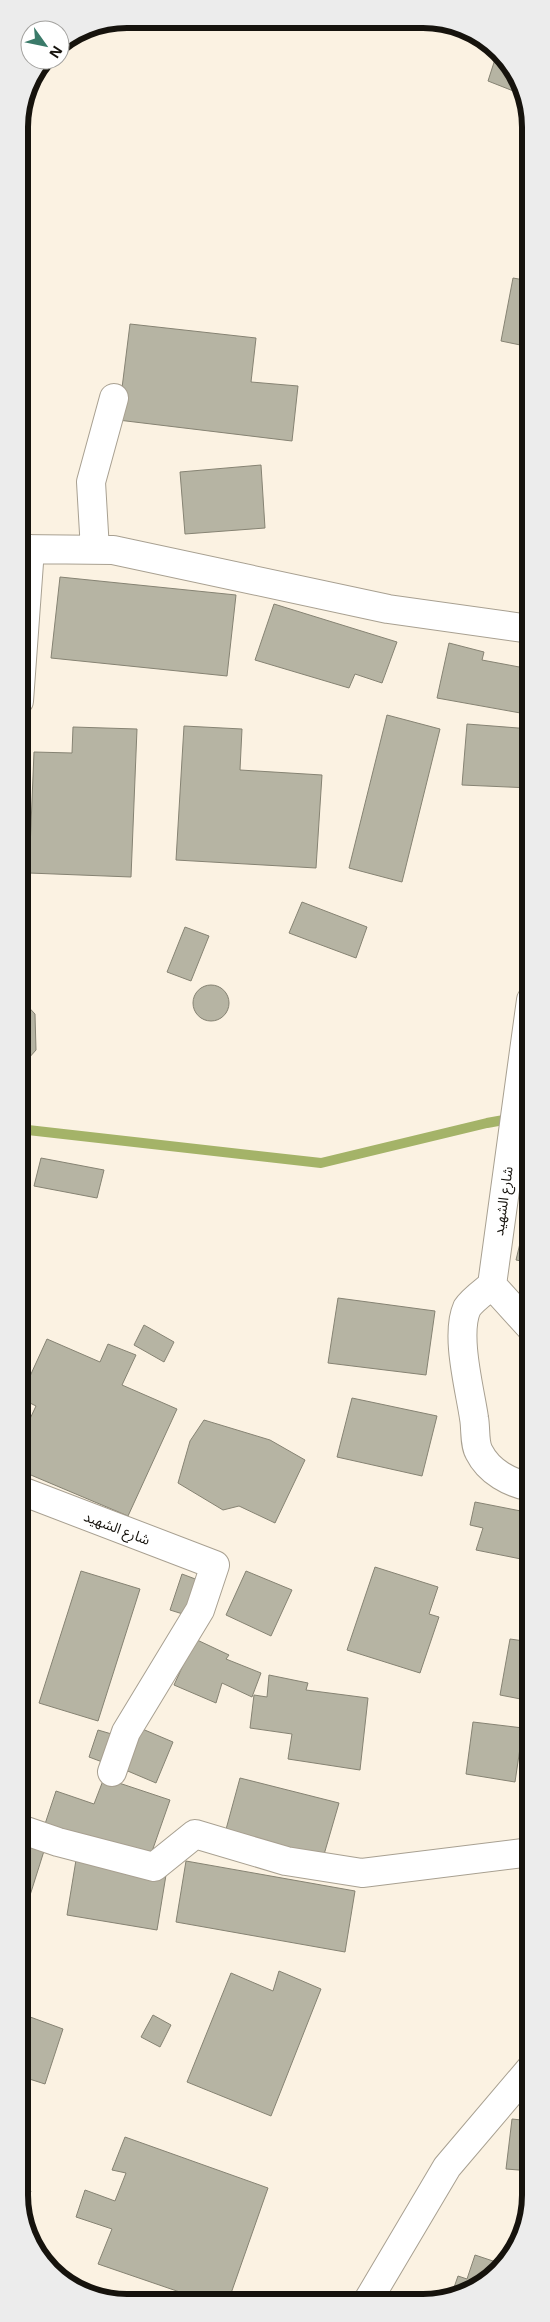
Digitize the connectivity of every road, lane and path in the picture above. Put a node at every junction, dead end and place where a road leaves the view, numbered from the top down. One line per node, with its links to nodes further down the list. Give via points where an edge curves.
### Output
1 (114, 398): 3 (street, via 91,482)
2 (28, 549): 3 (street)
3 (95, 550): 4 (street, via 113,550 388,609)
4 (522, 628)
5 (522, 1066): 6 (street, شارع الشهيد)
6 (492, 1285): 7 (street); 8 (street, via 468,1308 464,1325 464,1363 478,1451 493,1471)
7 (522, 1318)
8 (522, 1486)
9 (28, 1493): 10 (street, شارع الشهيد, via 215,1565 200,1610 126,1732)
10 (112, 1772)
11 (28, 1832): 12 (street, via 154,1867 196,1834 286,1860 362,1873)
12 (522, 1853)
13 (522, 2079): 14 (street, via 447,2167)
14 (372, 2294)

